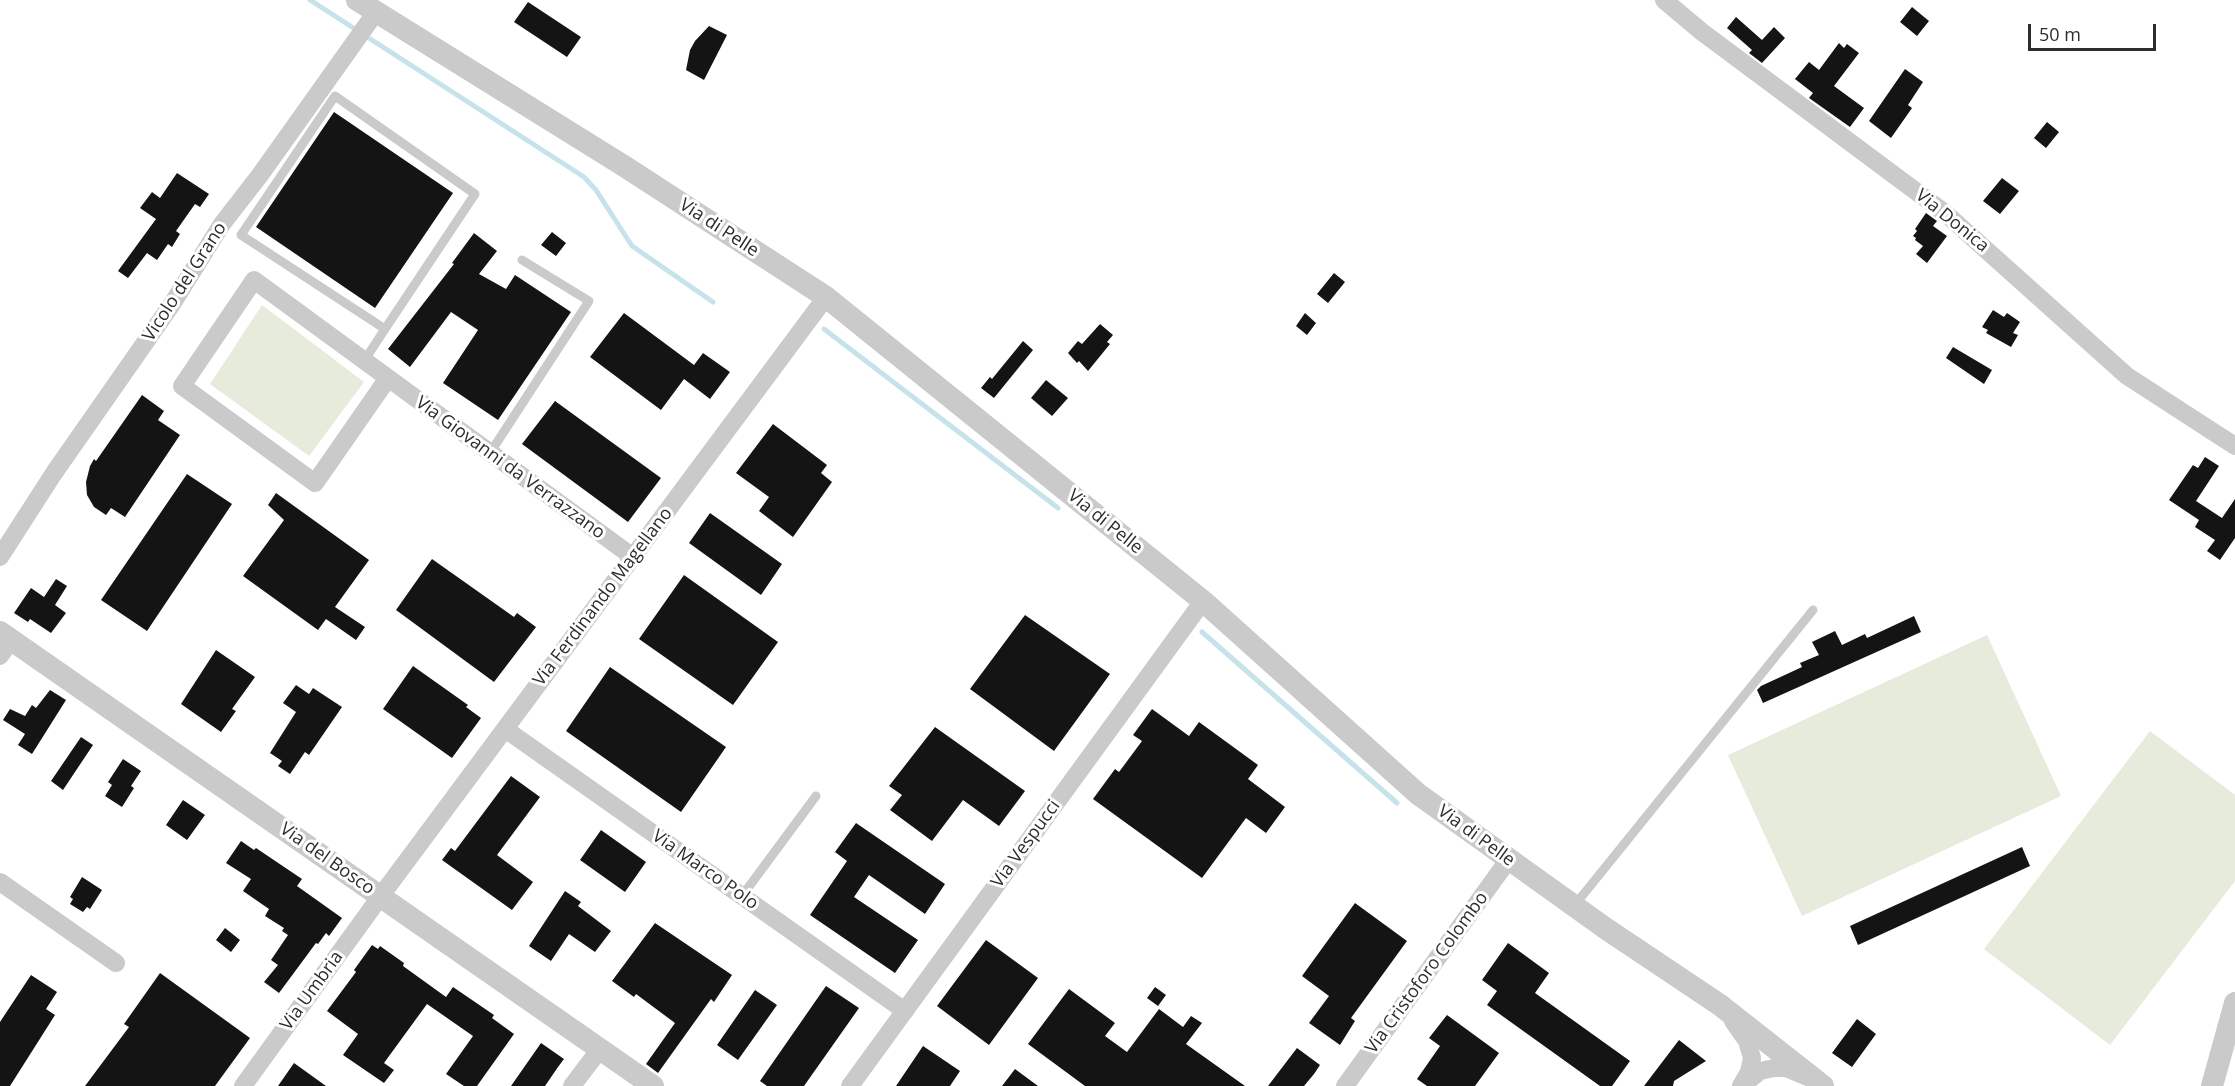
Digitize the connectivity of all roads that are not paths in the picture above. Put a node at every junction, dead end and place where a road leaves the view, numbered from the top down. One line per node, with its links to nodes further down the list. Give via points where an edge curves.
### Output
1 (1664, 0): 8 (street, Via Donica, via 1945,213 2127,376)
2 (367, 11): 4 (street, Via di Pelle, via 624,166); 10 (street, Vicolo del Grano, via 353,44 222,224)
3 (522, 260): 9 (lane, via 589,302)
4 (826, 297): 11 (street, Via Ferdinando Magellano); 12 (street, Via di Pelle)
5 (385, 329): 5 (lane, via 475,194 335,96 241,235); 6 (lane)
6 (364, 361): 7 (street, Via Giovanni da Verrazzano); 7 (street, Via Giovanni da Verrazzano, via 254,280 182,386 315,483)
7 (388, 378): 9 (street, Via Giovanni da Verrazzano)
8 (2235, 446)
9 (490, 453): 11 (street, Via Giovanni da Verrazzano)
10 (0, 557)
11 (633, 557): 15 (street, Via Ferdinando Magellano)
12 (1203, 601): 17 (street, Via di Pelle, via 1418,794); 25 (street, Via Vespucci)
13 (1813, 610): 21 (lane)
14 (4, 643): 20 (street, Via del Bosco)
15 (505, 729): 19 (street, Via Marco Polo); 20 (street, Via Ferdinando Magellano)
16 (816, 796): 19 (lane)
17 (1509, 859): 21 (street, Via di Pelle); 31 (street, Via Cristoforo Colombo)
18 (0, 882): 22 (street)
19 (742, 896): 25 (street, Via Marco Polo)
20 (380, 897): 26 (street, Via del Bosco); 27 (street, Via Umbria)
21 (1574, 906): 24 (street, Via di Pelle)
22 (116, 963)
23 (2235, 1003): 34 (street)
24 (1720, 1005): 32 (street, via 1750,1048 1751,1065); 33 (street, Via di Pelle)
25 (905, 1011): 30 (street, Via Vespucci)
26 (600, 1049): 28 (street); 29 (street, Via del Bosco)
27 (243, 1086)
28 (572, 1086)
29 (654, 1086)
30 (850, 1086)
31 (1345, 1086)
32 (1741, 1086): 33 (street, via 1760,1071 1779,1067 1801,1073)
33 (1822, 1086)
34 (2212, 1086)

